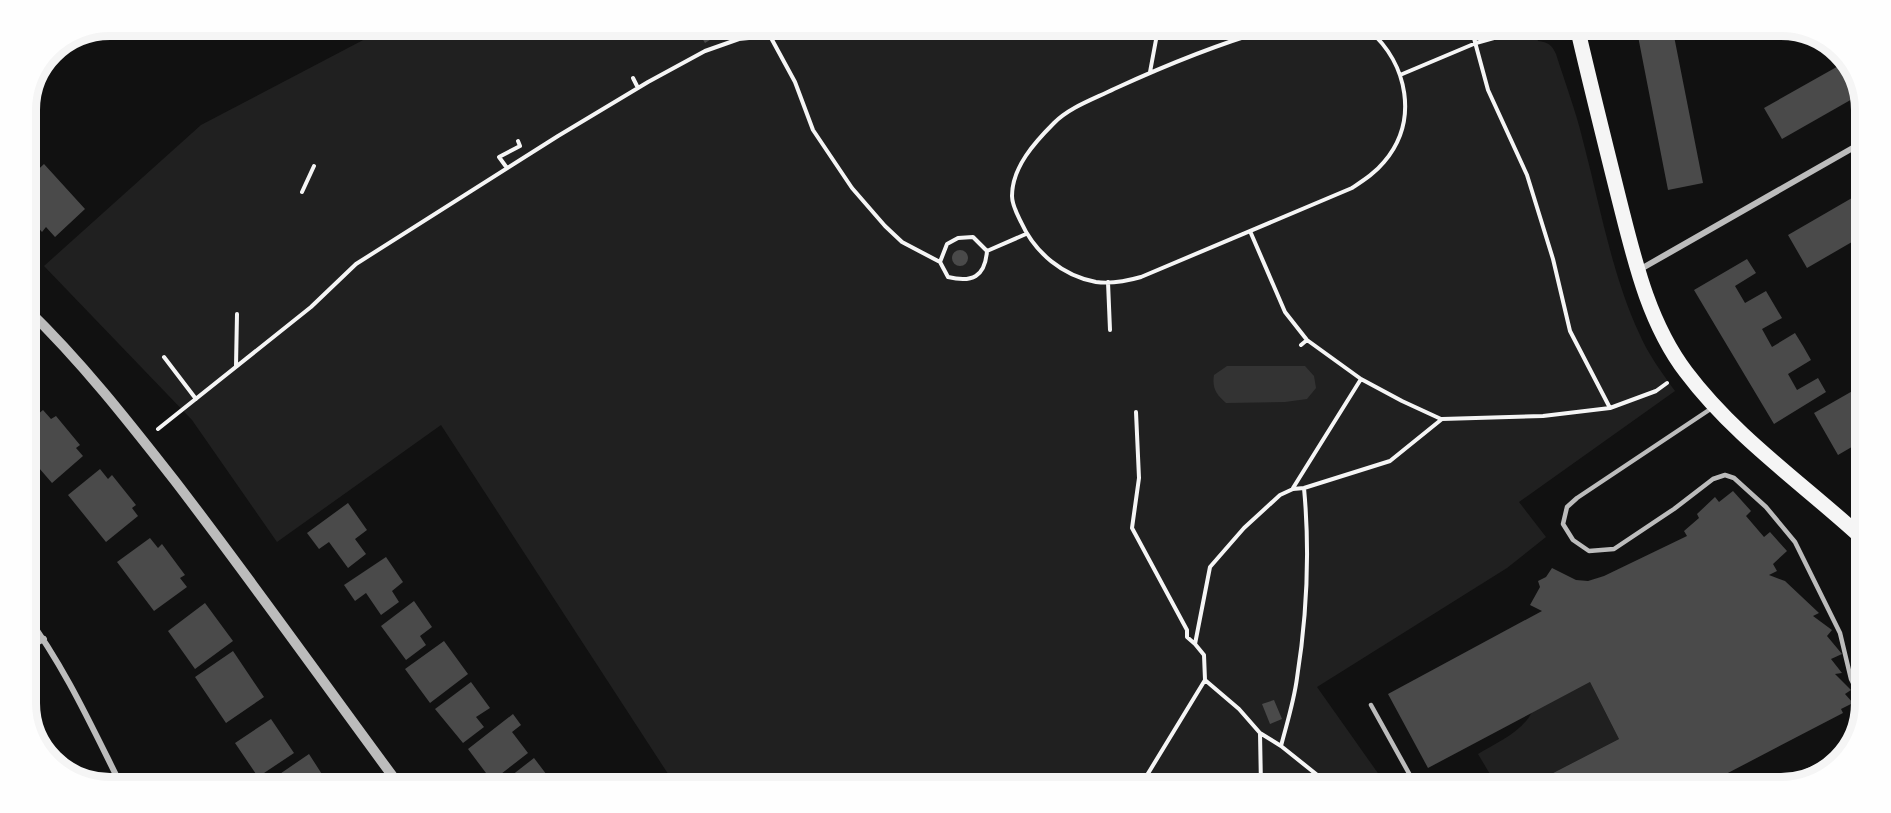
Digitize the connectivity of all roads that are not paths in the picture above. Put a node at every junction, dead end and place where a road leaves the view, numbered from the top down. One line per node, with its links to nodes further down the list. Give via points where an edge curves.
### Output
1 (1579, 36): 3 (main road)
2 (1855, 147): 3 (street)
3 (1637, 271): 5 (main road, via 1658,323 1685,370)
4 (36, 319): 16 (street, via 143,441)
5 (1714, 406): 6 (main road); 10 (lane, via 1576,498 1567,507 1563,524 1573,540 1589,550 1614,549 1713,479 1725,475 1734,478 1766,507 1795,542 1840,633)
6 (1855, 532)
7 (36, 628): 8 (street)
8 (44, 639): 9 (street); 15 (street)
9 (36, 643)
10 (1855, 687)
11 (1371, 705): 17 (lane)
12 (1823, 764): 13 (lane)
13 (1813, 768): 14 (lane)
14 (1802, 774)
15 (117, 777)
16 (393, 777)
17 (1412, 777)

